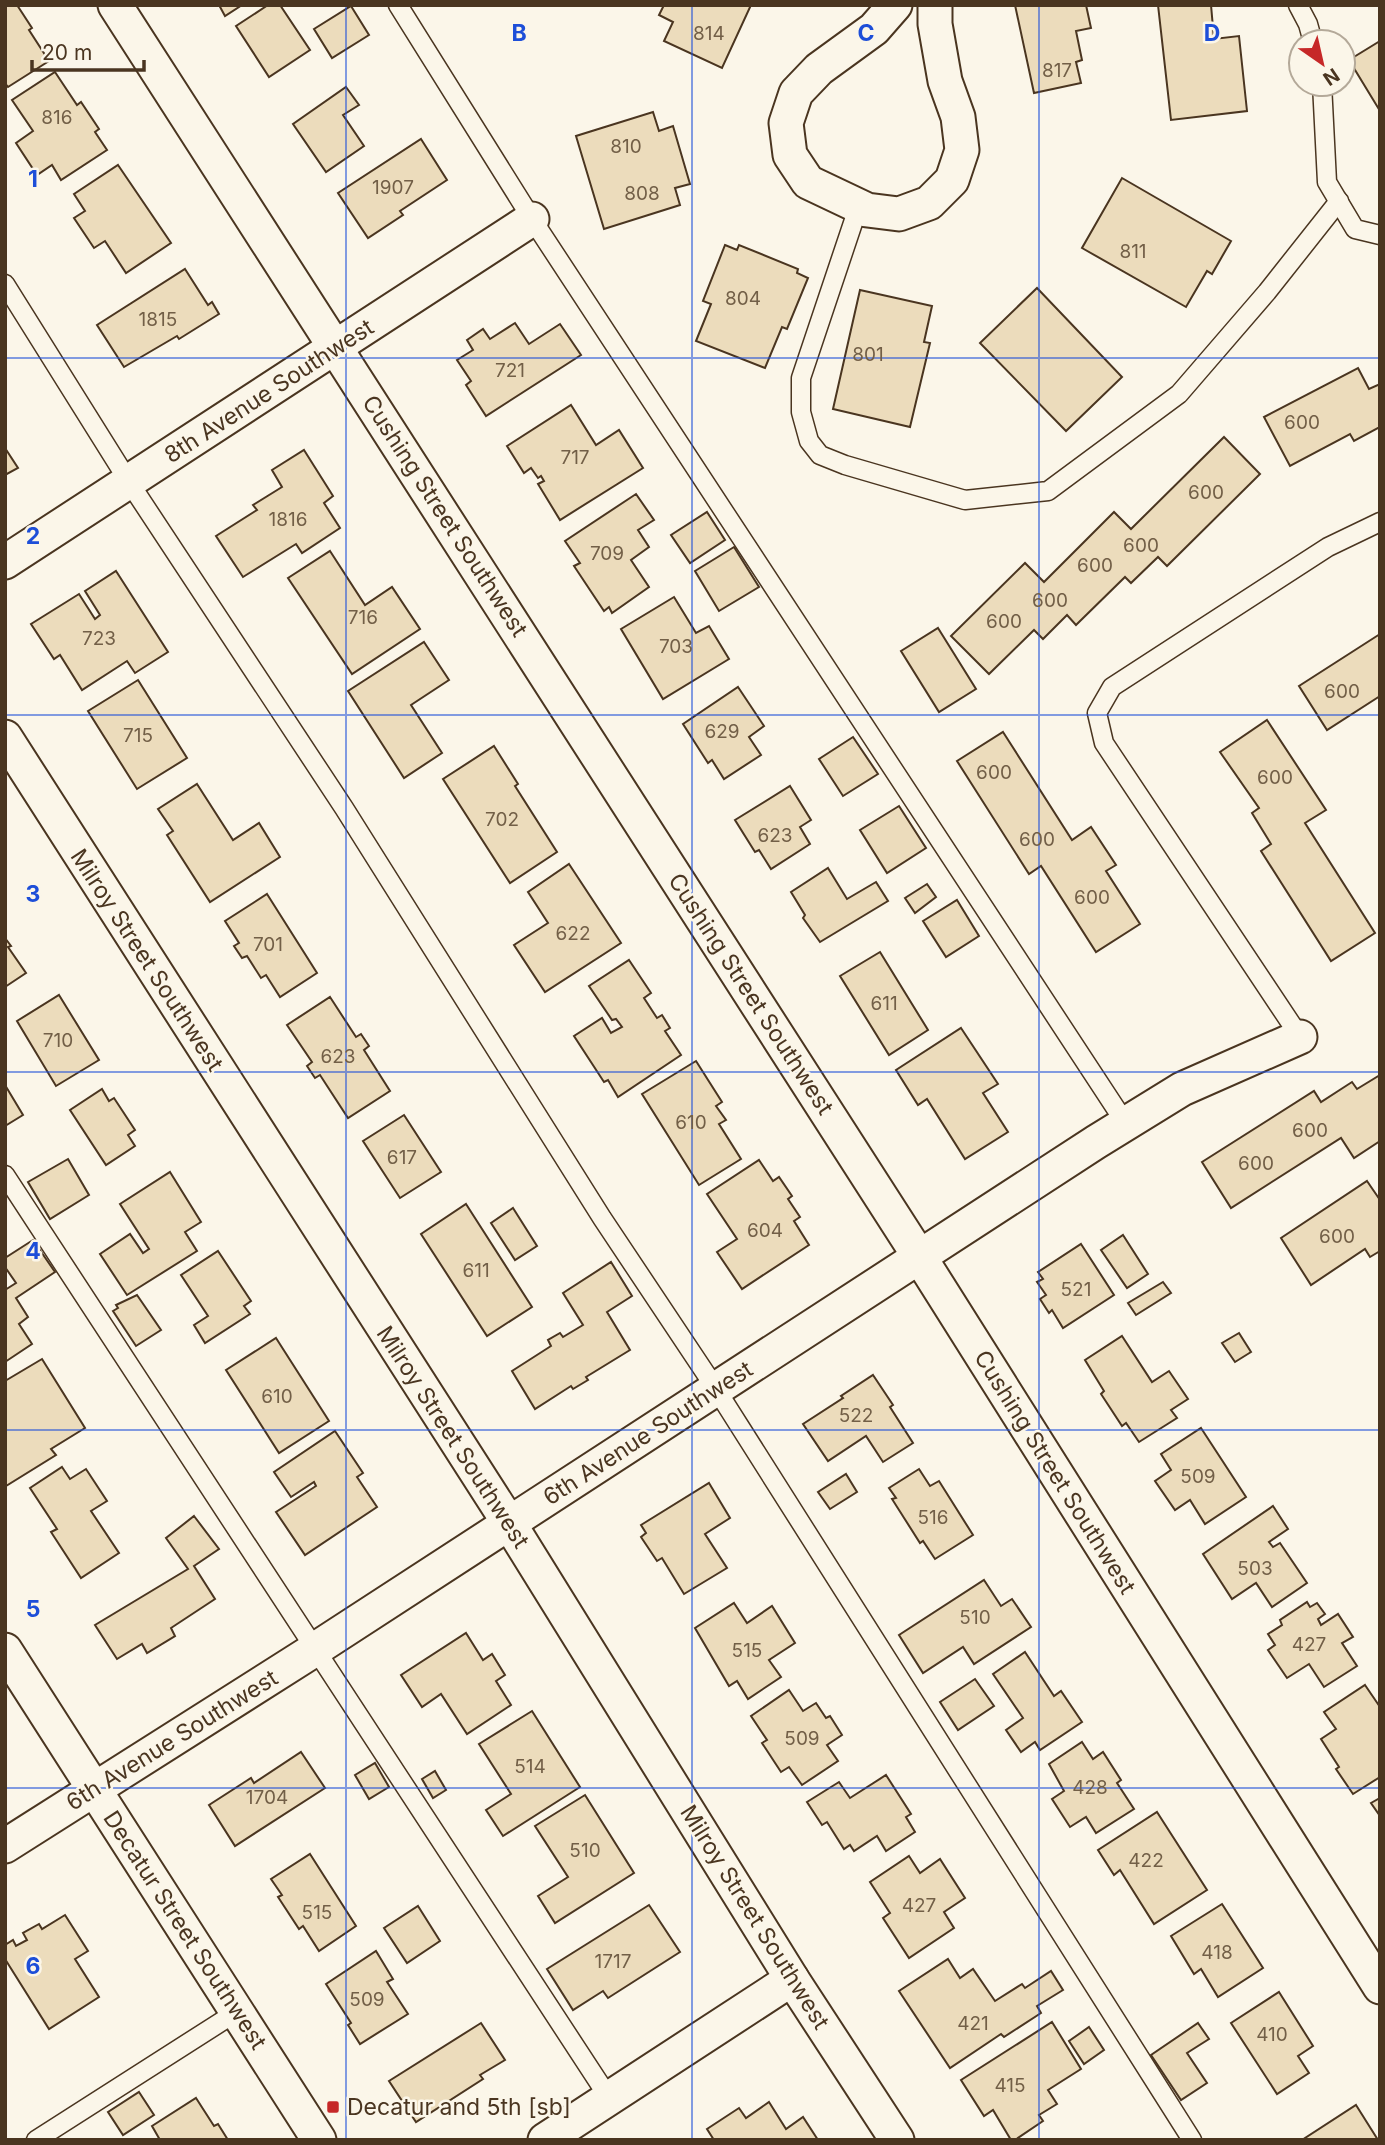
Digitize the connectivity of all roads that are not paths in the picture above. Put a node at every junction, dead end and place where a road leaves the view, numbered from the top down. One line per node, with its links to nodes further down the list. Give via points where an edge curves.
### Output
1 (115, 5): 13 (street, Cushing Street Southwest)
2 (398, 5): 10 (lane)
3 (895, 5): 9 (street, via 874,29 818,69 796,93 786,123 790,155 808,181)
4 (935, 5): 9 (street, via 945,81 958,117 962,150 952,180 929,203 899,214)
5 (1298, 5): 6 (lane)
6 (1309, 28)
7 (1323, 98): 8 (lane, via 1327,182)
8 (1339, 201): 9 (lane, via 1179,394 1048,491 965,499 845,465 820,455 808,441 801,412 801,378); 11 (lane, via 1355,229)
9 (859, 205)
10 (532, 219): 13 (street, 8th Avenue Southwest); 19 (lane)
11 (1380, 235)
12 (5, 284): 14 (lane)
13 (336, 347): 14 (street, 8th Avenue Southwest); 21 (street, Cushing Street Southwest)
14 (129, 482): 16 (street, 8th Avenue Southwest); 22 (lane)
15 (1380, 522): 18 (lane, via 1328,547 1112,687 1097,713 1104,743)
16 (5, 562)
17 (5, 737): 23 (street, Milroy Street Southwest)
18 (1300, 1037): 19 (street, 6th Avenue Southwest, via 1182,1089)
19 (1126, 1124): 21 (street, 6th Avenue Southwest)
20 (5, 1175): 25 (lane)
21 (919, 1256): 22 (street, 6th Avenue Southwest); 29 (street, Cushing Street Southwest)
22 (716, 1389): 23 (street, 6th Avenue Southwest); 36 (lane)
23 (509, 1523): 25 (street, 6th Avenue Southwest); 28 (street, Milroy Street Southwest)
24 (5, 1650): 26 (street, Decatur Street Southwest)
25 (314, 1650): 26 (street, 6th Avenue Southwest); 31 (lane)
26 (94, 1788): 27 (street, 6th Avenue Southwest); 30 (street, Decatur Street Southwest)
27 (5, 1846)
28 (792, 1979): 31 (street); 35 (street, Milroy Street Southwest)
29 (1380, 1987)
30 (237, 2011): 32 (lane); 33 (street, Decatur Street Southwest)
31 (609, 2098): 34 (street)
32 (36, 2140)
33 (319, 2140)
34 (545, 2140)
35 (897, 2140)
36 (1192, 2140)

